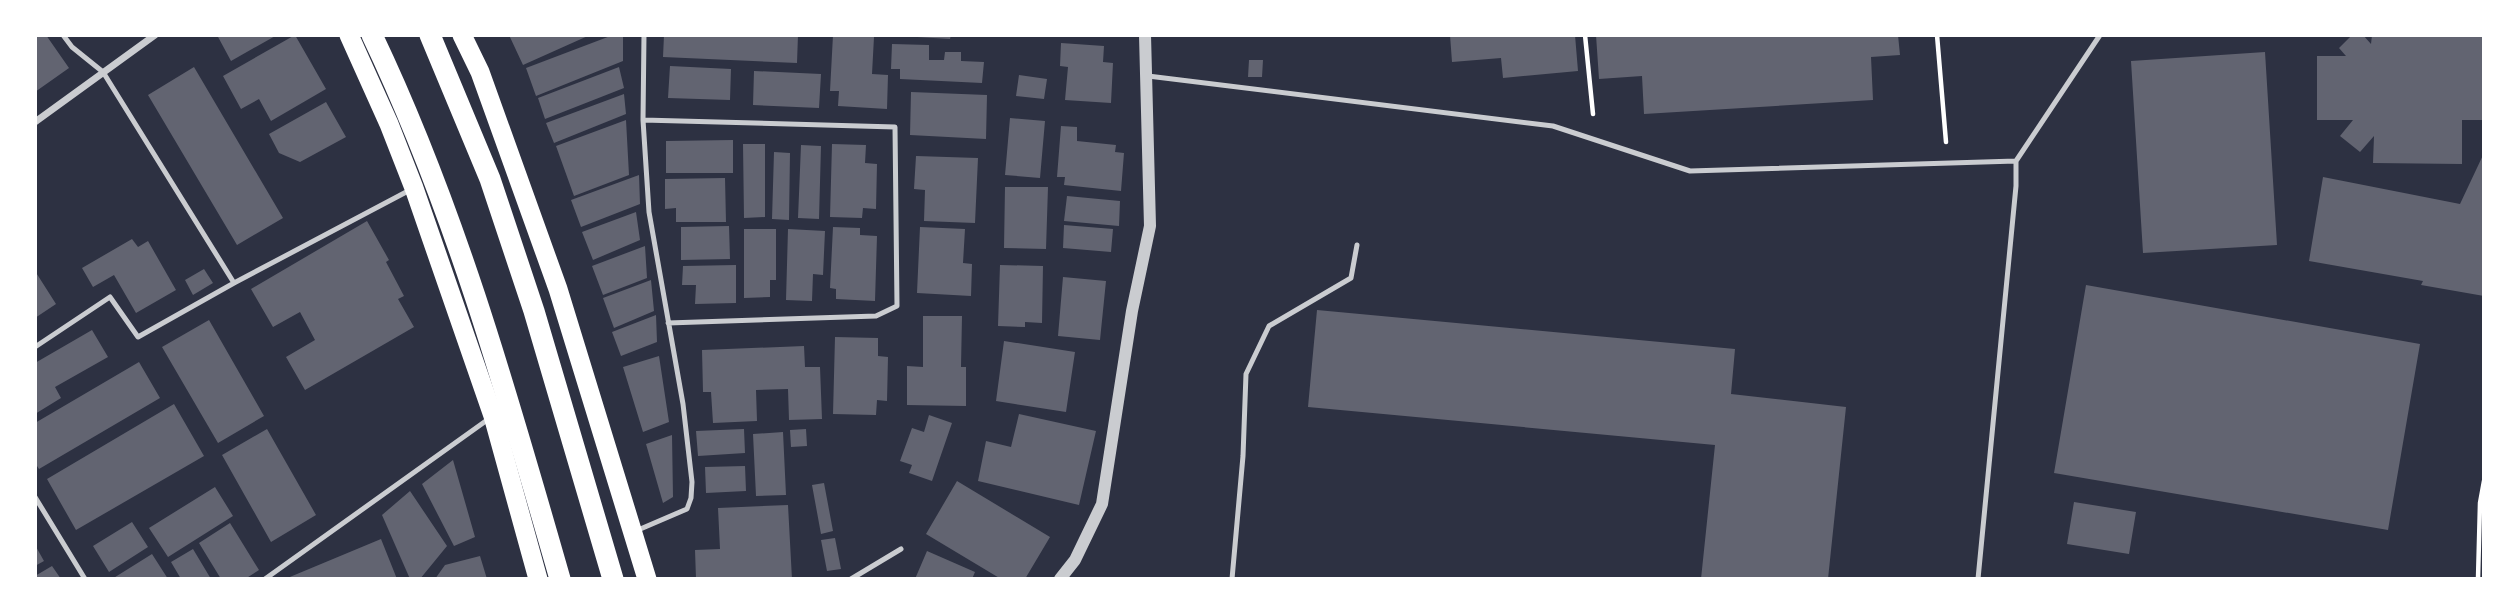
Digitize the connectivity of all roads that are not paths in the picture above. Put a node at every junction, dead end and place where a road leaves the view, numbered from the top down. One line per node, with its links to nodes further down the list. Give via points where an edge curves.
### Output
1 (64, 35): 10 (lane)
2 (155, 35): 10 (street)
3 (349, 35): 15 (highway)
4 (372, 35): 27 (highway, via 442,197 486,327)
5 (430, 35): 28 (highway, via 489,179 534,311)
6 (462, 35): 22 (highway, via 480,72 558,289)
7 (644, 35): 12 (lane)
8 (1145, 35): 11 (street)
9 (2100, 35): 14 (lane)
10 (103, 72): 13 (street); 17 (lane)
11 (1145, 75): 14 (lane, via 1553,126 1690,171); 31 (street, via 1150,226 1102,504 1075,560)
12 (643, 120): 18 (lane, via 649,212); 18 (lane, via 895,127 897,306 876,316)
13 (35, 122)
14 (2016, 160): 33 (lane)
15 (414, 188): 17 (lane); 20 (highway)
16 (1357, 245): 32 (lane, via 1350,278 1269,326 1247,374)
17 (234, 283): 19 (lane, via 138,337 110,297)
18 (668, 323): 22 (lane, via 683,404 691,498 687,509)
19 (35, 347)
20 (493, 416): 25 (lane); 26 (highway)
21 (35, 497): 24 (lane)
22 (634, 532): 29 (highway)
23 (901, 549): 30 (lane)
24 (85, 579)
25 (265, 579)
26 (538, 579)
27 (560, 579)
28 (613, 579)
29 (647, 579)
30 (851, 579)
31 (1059, 579)
32 (1232, 579)
33 (1978, 579)

